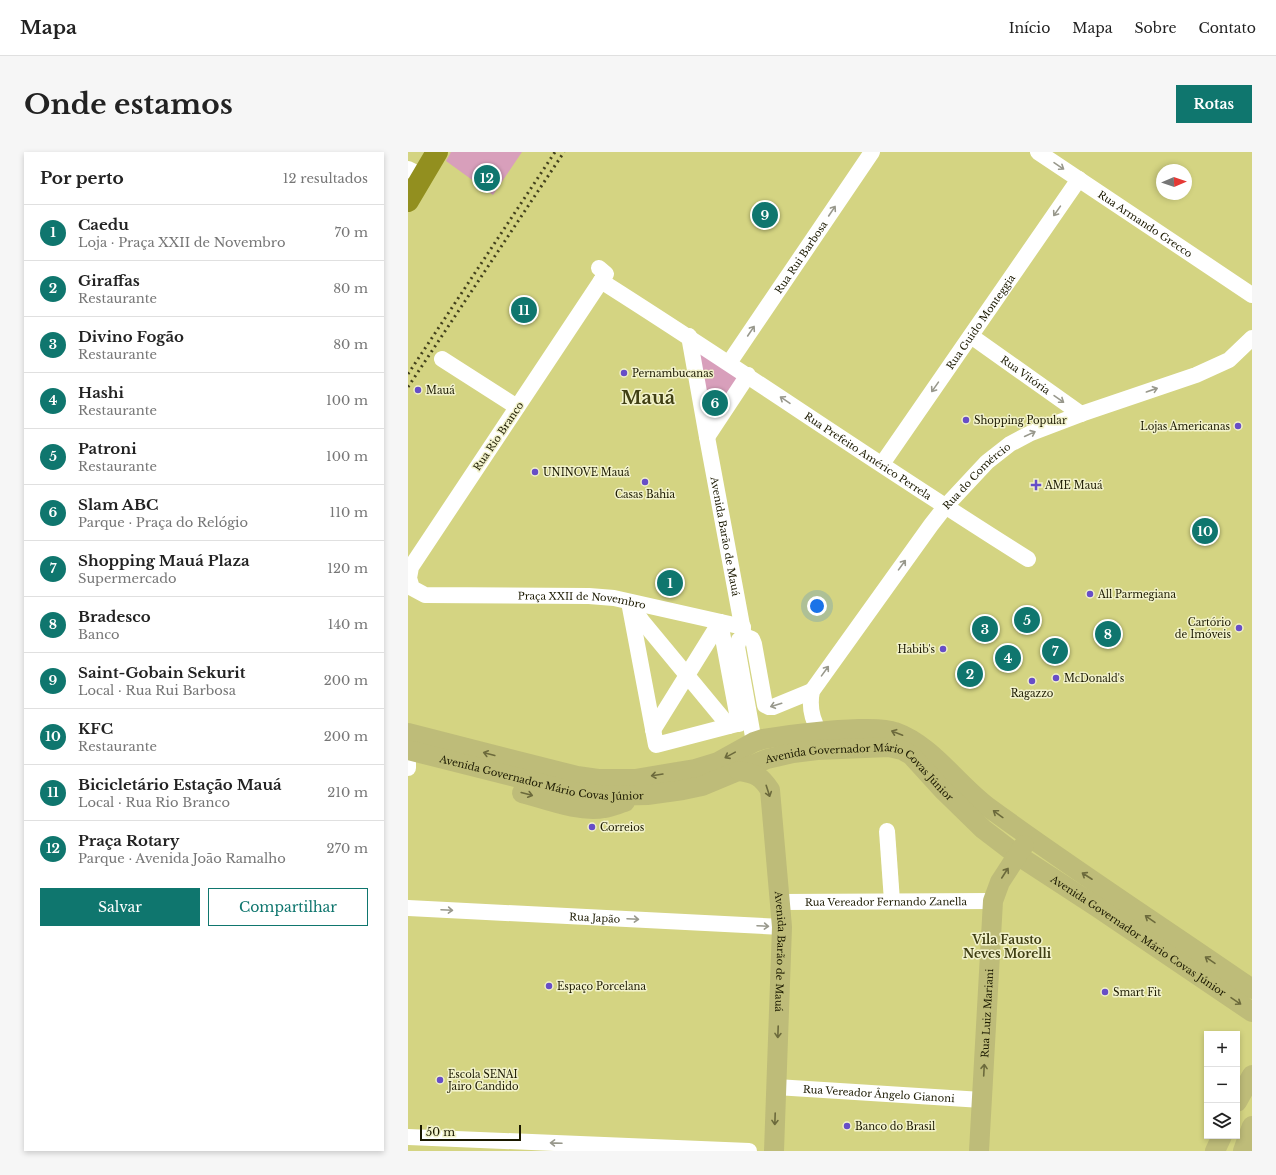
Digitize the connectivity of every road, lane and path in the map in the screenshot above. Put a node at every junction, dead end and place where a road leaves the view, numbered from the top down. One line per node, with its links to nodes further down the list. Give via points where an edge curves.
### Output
1 (437, 152): 4 (highway)
2 (872, 152): 13 (street, Rua Rui Barbosa, one-way to 2)
3 (1038, 152): 5 (street, Rua Armando Grecco, one-way to 5)
4 (413, 168): 6 (highway)
5 (1079, 179): 8 (street, Rua Armando Grecco); 10 (street, Rua Guido Monteggia, one-way to 10)
6 (408, 201)
7 (600, 275): 9 (street, Rua Prefeito Américo Perrela); 15 (street, Rua Rio Branco)
8 (1252, 295)
9 (689, 336): 13 (street, Rua Prefeito Américo Perrela); 17 (street, Avenida Barão de Mauá)
10 (970, 336): 16 (street, Rua Vitória, one-way to 16); 18 (street, Rua Guido Monteggia, one-way to 18)
11 (1252, 338): 16 (street, Rua do Comércio, one-way to 11, via 1196,375 1229,360)
12 (442, 359): 15 (street)
13 (729, 363): 14 (street, Rua Prefeito Américo Perrela)
14 (748, 375): 17 (street); 18 (street, Rua Prefeito Américo Perrela, one-way to 14)
15 (517, 407): 21 (street, Rua Rio Branco, via 411,567 410,583 412,588)
16 (1081, 414): 19 (street, Rua do Comércio, one-way to 16, via 987,462 1010,444)
17 (707, 436): 24 (street, Avenida Barão de Mauá)
18 (882, 464): 19 (street, Rua Prefeito Américo Perrela)
19 (945, 507): 20 (street, Rua Prefeito Américo Perrela); 26 (street, Rua do Comércio, one-way to 19)
20 (1028, 559)
21 (418, 591): 22 (street, Praça XXII de Novembro, via 425,595 589,596)
22 (629, 602): 23 (street, Praça XXII de Novembro); 25 (street); 28 (street, via 634,669)
23 (720, 622): 24 (street, Praça XXII de Novembro); 25 (street); 27 (street)
24 (744, 632): 26 (street, Avenida Barão de Mauá, one-way to 24, via 773,707 765,705 754,644); 27 (street, Avenida Barão de Mauá, via 737,647)
25 (687, 675): 27 (street); 28 (street)
26 (812, 691): 29 (street, via 810,712)
27 (740, 724): 28 (street, via 656,745); 31 (street, Avenida Barão de Mauá)
28 (648, 728)
29 (819, 731): 31 (main road, Avenida Governador Mário Covas Júnior); 39 (main road, Avenida Governador Mário Covas Júnior, one-way to 29, via 986,806 932,755 911,739 894,731 872,729)
30 (408, 733): 36 (main road, Avenida Governador Mário Covas Júnior, one-way to 30)
31 (754, 742): 36 (main road, Avenida Governador Mário Covas Júnior, one-way to 36, via 718,762 695,769 635,779 577,776)
32 (408, 750): 36 (main road, Avenida Governador Mário Covas Júnior)
33 (408, 762): 34 (street); 37 (main road, one-way to 37, via 563,804 591,809 604,808)
34 (408, 768)
35 (739, 771): 37 (main road, Avenida Governador Mário Covas Júnior, via 702,786); 40 (main road, Avenida Governador Mário Covas Júnior, via 767,759 793,753 889,746 911,756 983,829); 43 (main road, Avenida Barão de Mauá, one-way to 43, via 759,776 770,790)
36 (552, 778): 37 (main road, Avenida Governador Mário Covas Júnior, via 574,792 608,796)
37 (647, 795)
38 (886, 831): 41 (street)
39 (1029, 837): 40 (main road, Rua Luiz Mariani); 47 (main road, Avenida Governador Mário Covas Júnior, one-way to 39)
40 (1017, 855): 42 (main road, Rua Luiz Mariani, one-way to 40, via 1000,882); 44 (main road, Avenida Governador Mário Covas Júnior)
41 (892, 901): 42 (street, Rua Vereador Fernando Zanella); 43 (street, Rua Vereador Fernando Zanella)
42 (993, 901): 53 (main road, Rua Luiz Mariani, one-way to 42)
43 (780, 902): 46 (main road, Avenida Barão de Mauá)
44 (1097, 907): 47 (main road, via 1112,910 1169,948 1175,947); 49 (main road, Avenida Governador Mário Covas Júnior, one-way to 49)
45 (408, 908): 46 (street, Rua Japão, one-way to 46)
46 (782, 926): 51 (main road, Avenida Barão de Mauá, one-way to 51)
47 (1181, 940): 48 (main road, Avenida Governador Mário Covas Júnior, one-way to 47)
48 (1248, 984)
49 (1252, 1012)
50 (1252, 1075): 52 (main road)
51 (776, 1087): 53 (street, Rua Vereador Ângelo Gianoni); 58 (main road, Avenida Barão de Mauá, one-way to 58)
52 (1240, 1097)
53 (982, 1100): 59 (main road, Rua Luiz Mariani)
54 (1252, 1126): 61 (main road)
55 (408, 1137): 57 (street, one-way to 55)
56 (1221, 1139): 60 (main road)
57 (749, 1151)
58 (774, 1151)
59 (979, 1151)
60 (1215, 1151)
61 (1243, 1151)

